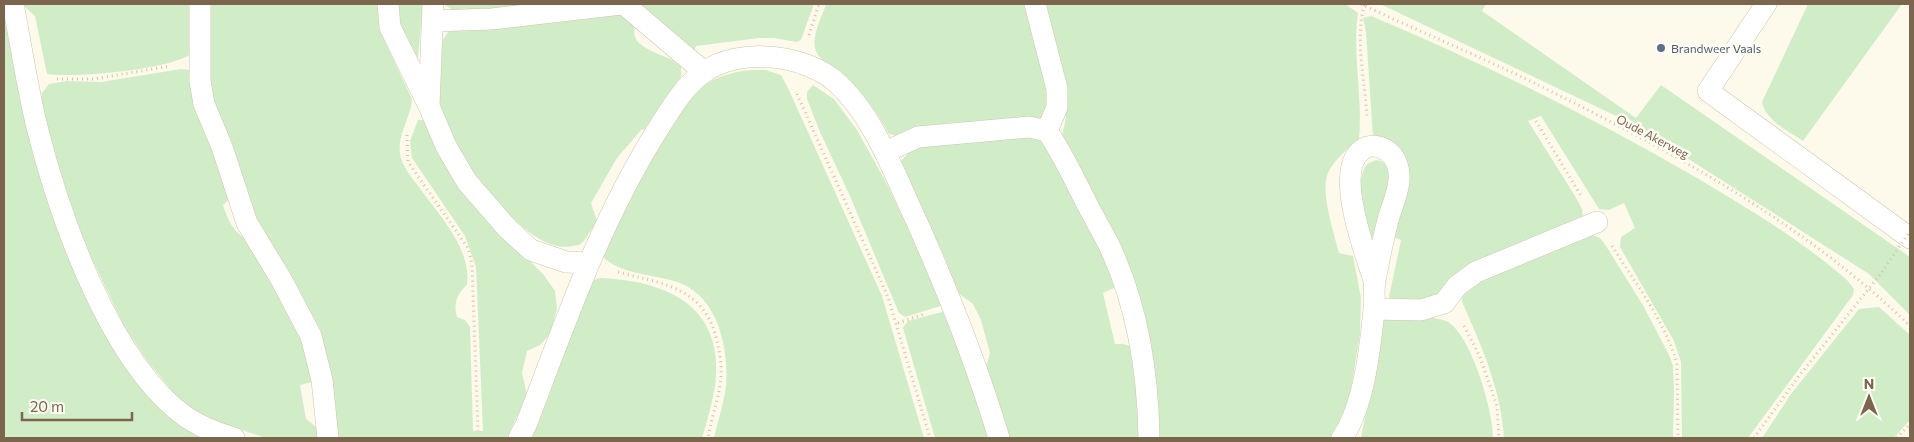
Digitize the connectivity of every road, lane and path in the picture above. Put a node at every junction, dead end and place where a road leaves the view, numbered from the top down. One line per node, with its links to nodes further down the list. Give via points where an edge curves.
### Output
1 (13, 4): 12 (lane)
2 (200, 4): 9 (lane)
3 (388, 4): 13 (lane, via 390,27)
4 (623, 4): 8 (lane, via 492,19); 11 (lane)
5 (1035, 4): 15 (lane, via 1057,89 1057,107)
6 (1363, 4): 16 (path, via 1361,42); 23 (path, Oude Akerweg, via 1527,80 1671,155 1795,232)
7 (1766, 4): 20 (lane, via 1708,91)
8 (433, 12): 13 (lane)
9 (200, 62): 12 (path, via 94,79); 32 (lane, via 204,104 247,223 311,336 322,380)
10 (800, 63): 11 (lane, via 768,56 723,63); 17 (lane, via 836,82 852,100); 27 (path, via 797,93)
11 (704, 72): 21 (lane, via 680,96 644,150)
12 (28, 80): 31 (lane, via 38,128 59,198 84,267 112,327 137,366 185,416 210,431)
13 (429, 106): 21 (lane, via 446,146 467,182 508,229 531,250 566,262); 30 (path, via 412,120 407,132 408,162 468,248 472,264)
14 (1536, 121): 18 (path)
15 (1046, 131): 17 (lane, via 1029,127 918,137); 37 (lane, via 1059,149 1109,245 1121,275 1139,341 1148,401)
16 (1368, 147): 22 (lane, via 1358,152 1351,165 1350,180 1359,235); 22 (lane, via 1382,147 1389,152 1400,179)
17 (885, 152): 36 (lane, via 953,306)
18 (1597, 222): 24 (lane, via 1476,272 1457,286); 40 (path, via 1663,327 1674,352)
19 (1910, 231): 23 (path, bridge)
20 (1910, 238)
21 (588, 263): 33 (lane); 34 (path, via 682,291 705,311 716,337 721,362 718,398)
22 (1374, 283): 25 (lane)
23 (1868, 288): 28 (path, Oude Akerweg); 41 (path)
24 (1444, 303): 25 (lane, via 1421,310); 39 (path, via 1465,328 1480,357 1497,406)
25 (1374, 308): 38 (lane, via 1360,393 1350,426)
26 (933, 312): 27 (path)
27 (898, 323): 35 (path)
28 (1910, 326)
29 (1910, 424): 42 (path)
30 (478, 431)
31 (234, 438)
32 (328, 438)
33 (519, 438)
34 (708, 438)
35 (930, 438)
36 (999, 438)
37 (1148, 438)
38 (1342, 438)
39 (1498, 438)
40 (1678, 438)
41 (1754, 438)
42 (1897, 438)

